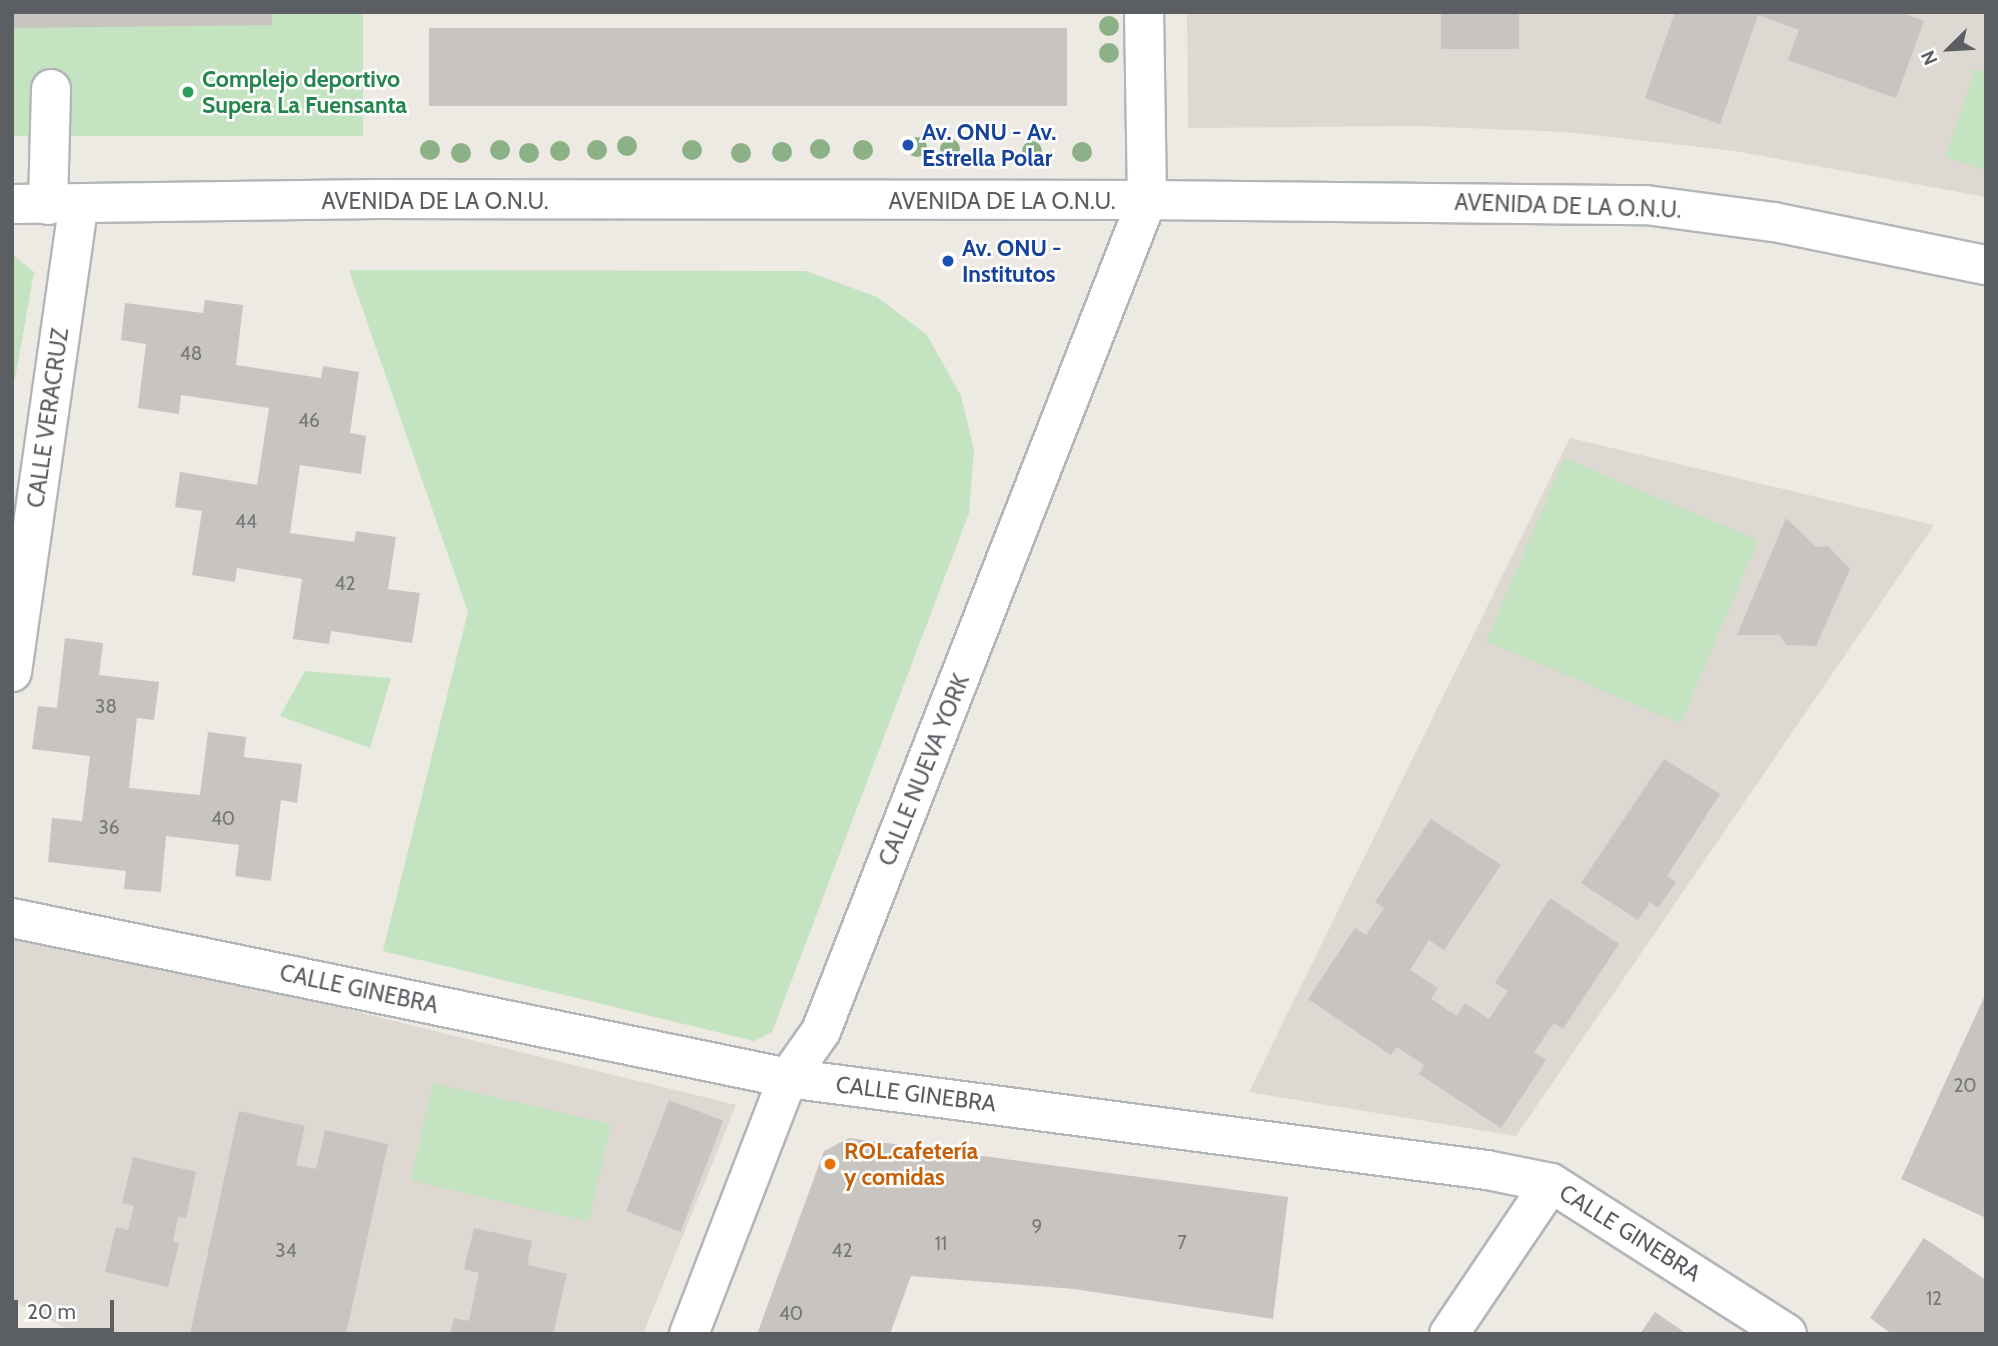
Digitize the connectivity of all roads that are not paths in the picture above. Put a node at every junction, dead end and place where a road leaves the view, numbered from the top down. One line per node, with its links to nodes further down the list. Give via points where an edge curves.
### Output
1 (1144, 12): 3 (street)
2 (51, 89): 4 (street, CALLE VERACRUZ)
3 (1147, 200): 4 (street, AVENIDA DE LA O.N.U., via 376,200); 5 (street, AVENIDA DE LA O.N.U., via 1646,205 1774,222); 8 (street, CALLE NUEVA YORK, via 821,1031)
4 (46, 205): 6 (street, CALLE VERACRUZ)
5 (1986, 265)
6 (12, 672)
7 (12, 918): 8 (street, CALLE GINEBRA)
8 (788, 1077): 9 (street, CALLE GINEBRA, via 1487,1170); 10 (street, CALLE NUEVA YORK)
9 (1551, 1183): 11 (street); 12 (street, CALLE GINEBRA)
10 (689, 1334)
11 (1449, 1334)
12 (1787, 1334)

